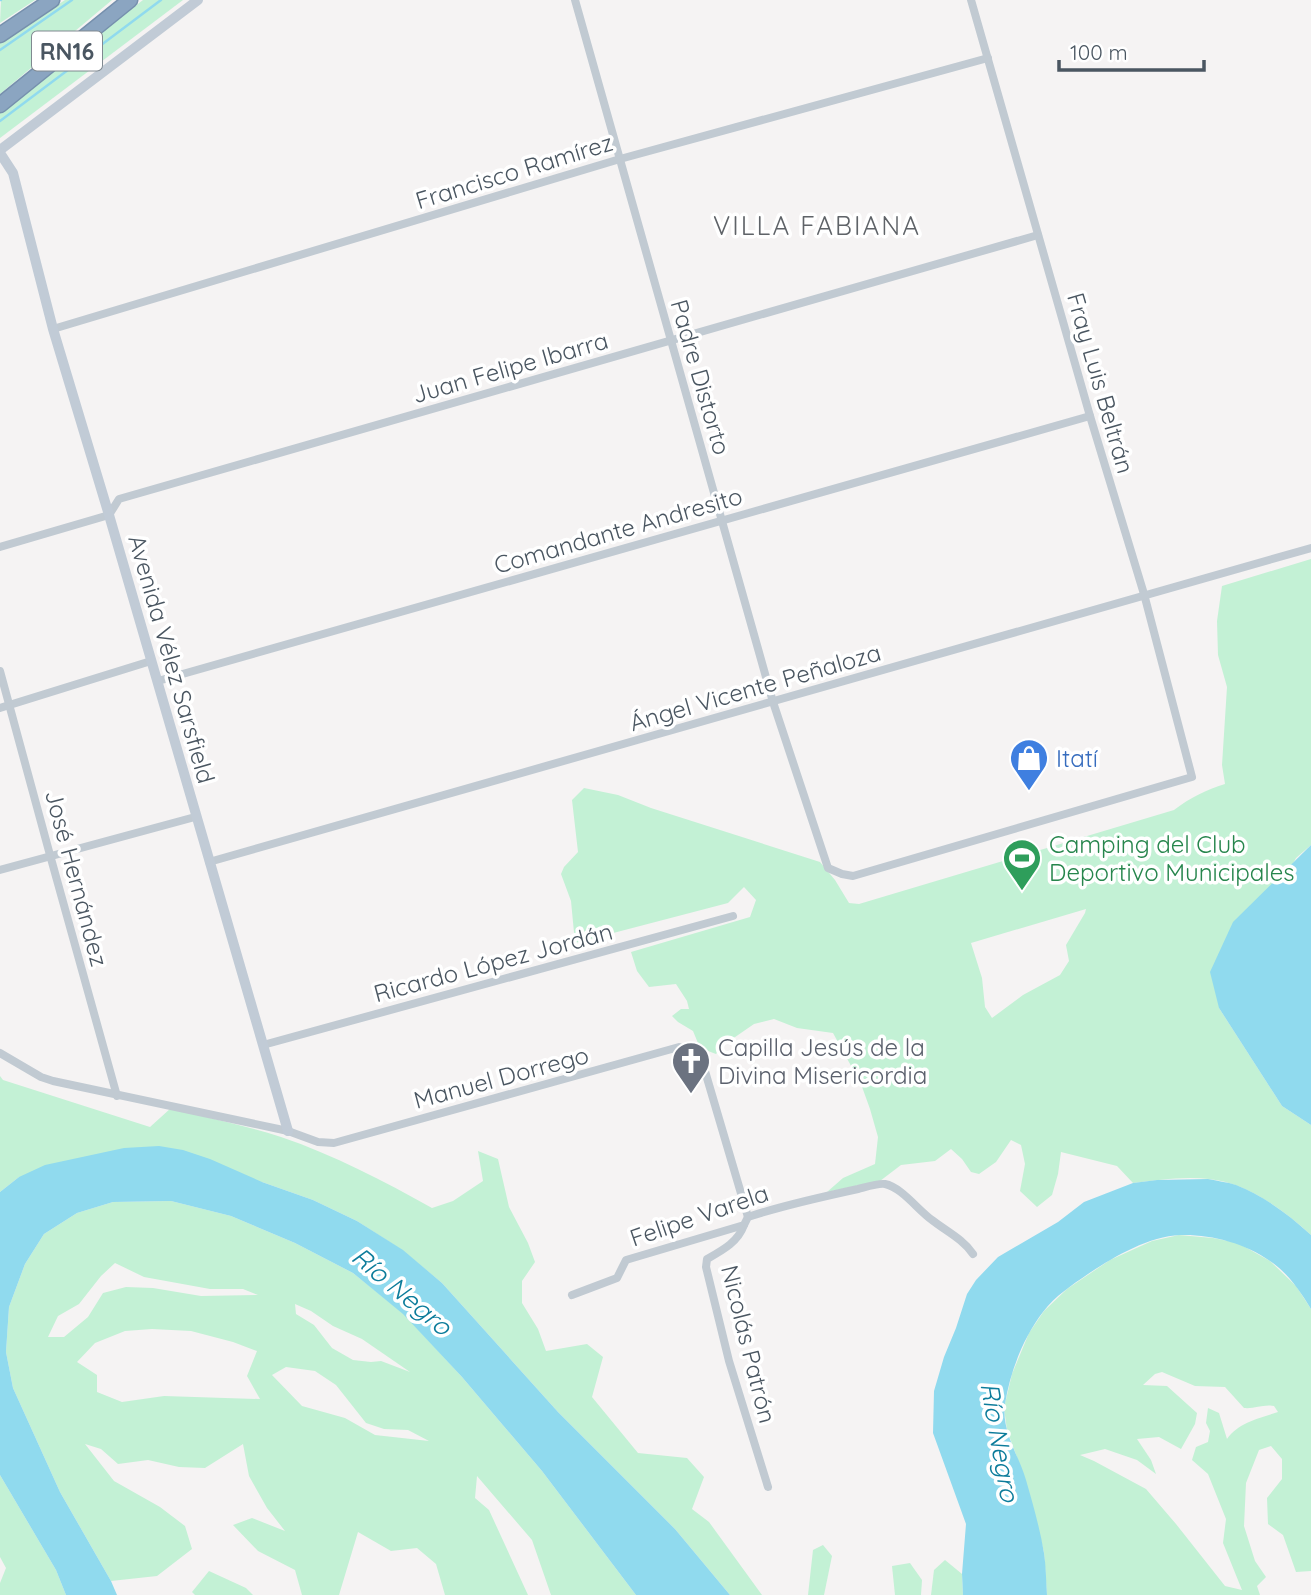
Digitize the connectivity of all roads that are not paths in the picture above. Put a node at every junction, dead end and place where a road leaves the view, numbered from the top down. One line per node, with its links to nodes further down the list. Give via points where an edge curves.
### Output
1 (52, 0): 6 (highway, RN16)
2 (130, 0): 8 (highway, RN16)
3 (198, 0): 9 (street)
4 (575, 0): 10 (street, Padre Distorto)
5 (971, 0): 7 (street, Fray Luis Beltrán)
6 (0, 35)
7 (988, 58): 10 (street, Francisco Ramírez); 11 (street, Fray Luis Beltrán)
8 (0, 105)
9 (0, 152): 12 (street, Avenida Vélez Sarsfield, via 13,173)
10 (621, 159): 12 (street, Francisco Ramírez); 13 (street, Padre Distorto)
11 (1038, 235): 13 (street, Juan Felipe Ibarra); 14 (street, Fray Luis Beltrán)
12 (54, 329): 15 (street, Avenida Vélez Sarsfield)
13 (671, 341): 15 (street, Juan Felipe Ibarra, via 120,499); 16 (street, Padre Distorto)
14 (1090, 416): 16 (street, Comandante Andresito); 19 (street, Fray Luis Beltrán)
15 (110, 515): 17 (street, Juan Felipe Ibarra); 20 (street, Avenida Vélez Sarsfield)
16 (721, 520): 22 (street, Comandante Andresito); 23 (street, Padre Distorto)
17 (0, 547)
18 (1311, 548): 19 (street, Ángel Vicente Peñaloza)
19 (1144, 594): 23 (street, Ángel Vicente Peñaloza); 30 (street, Fray Luis Beltrán, via 1192,777 853,876)
20 (151, 661): 22 (street, Avenida Vélez Sarsfield); 24 (street)
21 (0, 671): 24 (street, José Hernández)
22 (158, 681): 26 (street, Avenida Vélez Sarsfield)
23 (773, 702): 28 (street, Ángel Vicente Peñaloza); 30 (street, Padre Distorto, via 828,868)
24 (10, 705): 25 (street); 27 (street, José Hernández)
25 (0, 708)
26 (195, 817): 27 (street); 28 (street, Avenida Vélez Sarsfield)
27 (50, 855): 29 (street); 34 (street, José Hernández)
28 (209, 862): 32 (street, Avenida Vélez Sarsfield)
29 (0, 870)
30 (842, 874)
31 (733, 916): 32 (street, Ricardo López Jordán)
32 (263, 1045): 35 (street, Avenida Vélez Sarsfield)
33 (0, 1053): 34 (street, via 41,1077)
34 (117, 1096): 35 (street)
35 (288, 1131): 36 (street, Manuel Dorrego, via 334,1143 679,1047 702,1061)
36 (746, 1221): 37 (street, Felipe Varela, via 809,1199 884,1184 909,1199); 38 (street, Felipe Varela, via 626,1260 617,1278); 39 (street, Nicolás Patrón, via 737,1239 707,1259 706,1267)
37 (973, 1254)
38 (572, 1295)
39 (768, 1486)

